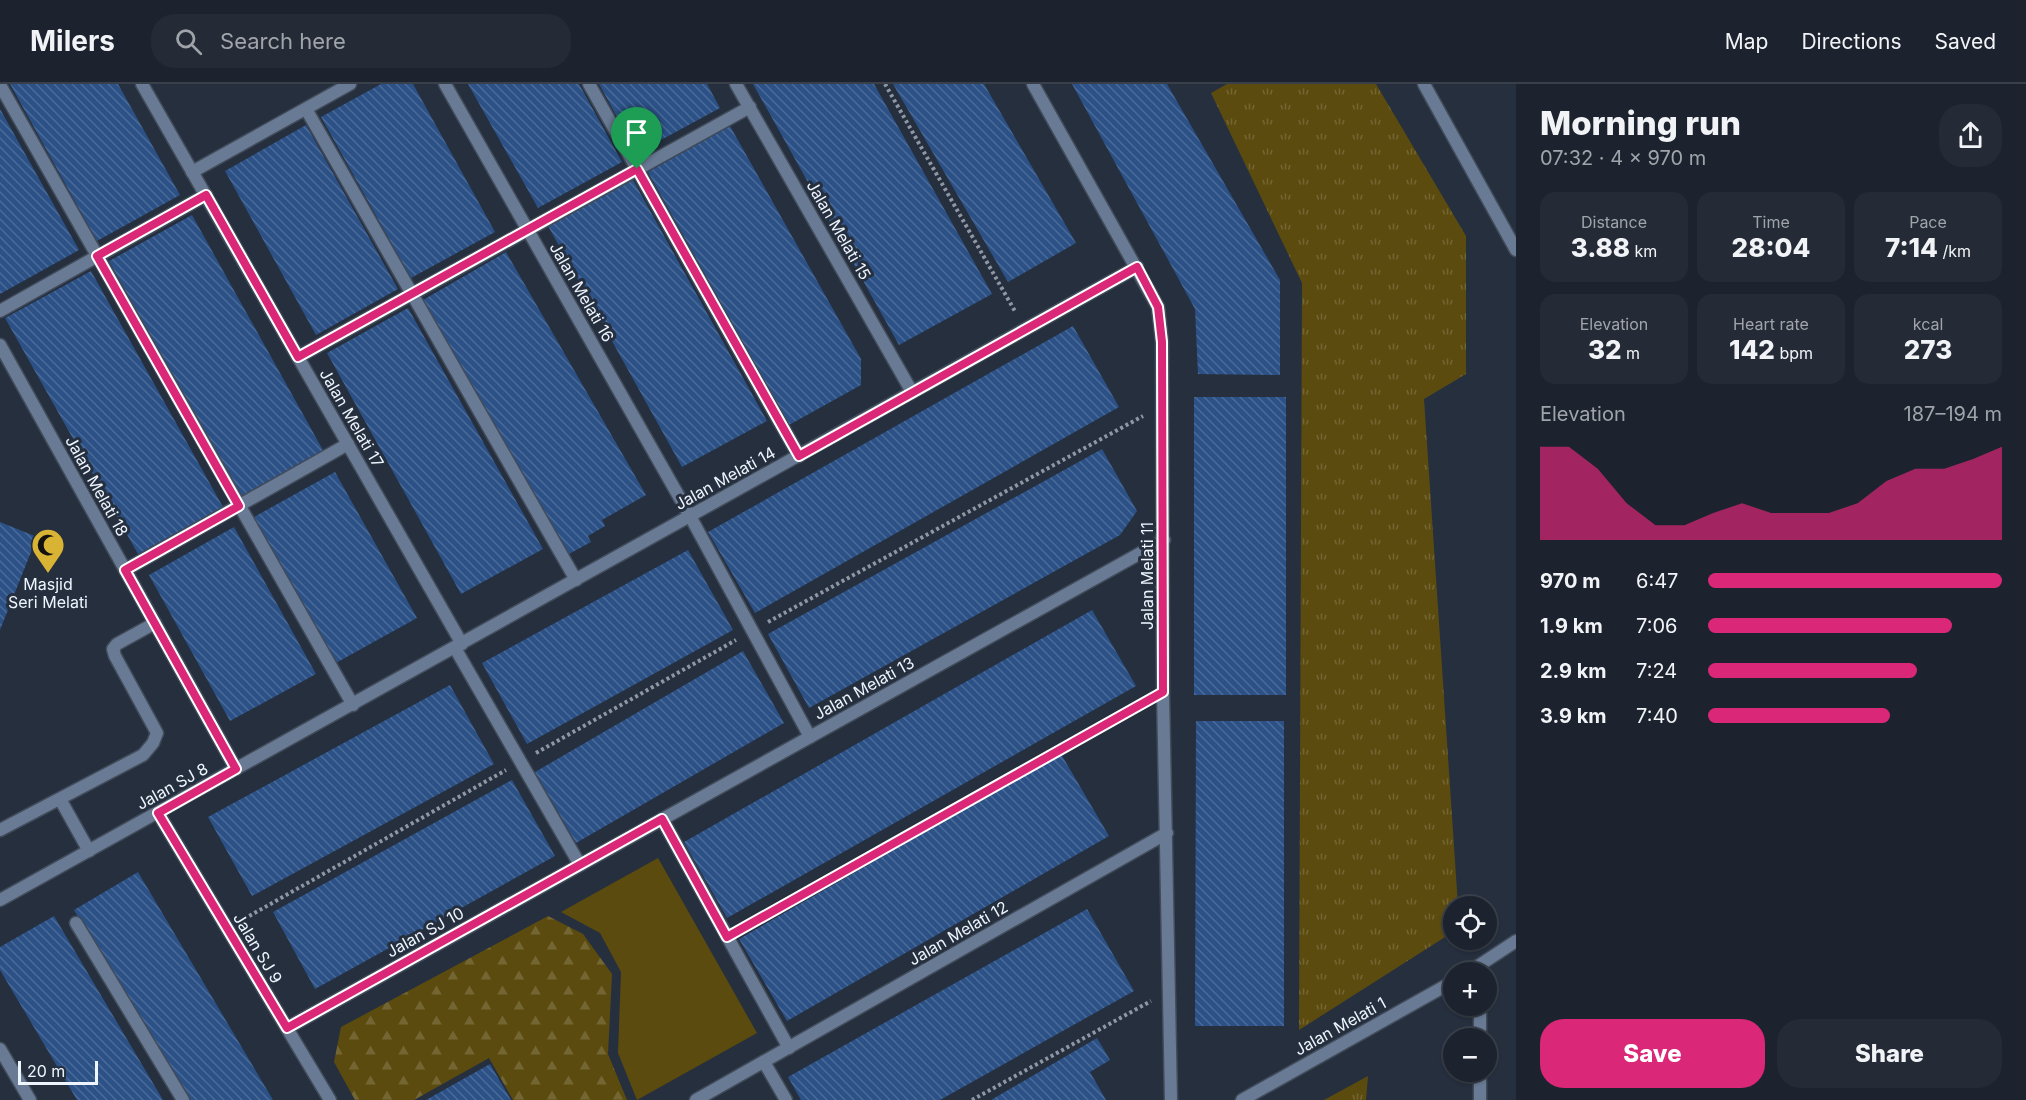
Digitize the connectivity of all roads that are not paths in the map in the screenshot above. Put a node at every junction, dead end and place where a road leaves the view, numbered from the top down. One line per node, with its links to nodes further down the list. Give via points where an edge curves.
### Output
1 (142, 84): 12 (street, Jalan Melati 17)
2 (350, 84): 10 (street)
3 (445, 84): 14 (street, Jalan Melati 16)
4 (589, 84): 11 (street)
5 (736, 84): 9 (street, Jalan Melati 15)
6 (1033, 84): 17 (street, Jalan Melati 11)
7 (1425, 84): 15 (street)
8 (0, 85): 16 (street)
9 (750, 107): 11 (street); 22 (street, Jalan Melati 15)
10 (306, 109): 12 (street); 18 (street)
11 (637, 169): 14 (street); 24 (street)
12 (192, 172): 13 (street, Jalan Melati 17)
13 (206, 195): 16 (street); 21 (street, Jalan Melati 17)
14 (528, 230): 18 (street); 26 (street, Jalan Melati 16)
15 (1516, 250)
16 (97, 256): 19 (street); 25 (street)
17 (1137, 267): 22 (street, Jalan Melati 14); 27 (street, Jalan Melati 11, via 1158,307 1162,342)
18 (412, 294): 21 (street); 29 (street)
19 (0, 311)
20 (0, 345): 28 (street, Jalan Melati 18)
21 (298, 357): 23 (street, Jalan Melati 17)
22 (912, 392): 24 (street, Jalan Melati 14)
23 (348, 444): 25 (street); 31 (street, Jalan Melati 17)
24 (799, 456): 26 (street, Jalan Melati 14)
25 (239, 506): 28 (street); 32 (street)
26 (690, 516): 29 (street, Jalan Melati 14); 33 (street, Jalan Melati 16)
27 (1164, 540): 33 (street, Jalan Melati 13); 39 (street, Jalan Melati 11)
28 (125, 570): 30 (street, Jalan Melati 18)
29 (576, 580): 31 (street, Jalan Melati 14)
30 (155, 623): 34 (street, Jalan Melati 18); 35 (street, via 113,649 157,732 153,743 143,755)
31 (458, 646): 32 (street, Jalan SJ 8); 41 (street, Jalan Melati 17)
32 (353, 705): 34 (street, Jalan SJ 8)
33 (810, 737): 37 (street, Jalan Melati 13)
34 (236, 769): 36 (street, Jalan SJ 8)
35 (60, 799): 38 (street); 40 (street)
36 (158, 813): 40 (street, Jalan SJ 8); 47 (street, Jalan SJ 9)
37 (662, 819): 41 (street, Jalan Melati 13); 48 (street)
38 (0, 830)
39 (1167, 833): 48 (street, Jalan Melati 12); 57 (street, Jalan Melati 11)
40 (89, 851): 42 (street, Jalan SJ 8)
41 (580, 866): 47 (street, Jalan SJ 10)
42 (0, 900)
43 (76, 923): 53 (street)
44 (1516, 941): 45 (street)
45 (1487, 962)
46 (1443, 987): 58 (street, Jalan Melati 1)
47 (287, 1028): 54 (street, Jalan SJ 9)
48 (789, 1048): 50 (street, Jalan Melati 12)
49 (0, 1049): 52 (street)
50 (764, 1062): 55 (street, Jalan Melati 12); 56 (street)
51 (1480, 1082): 59 (street)
52 (30, 1100)
53 (183, 1100)
54 (330, 1100)
55 (696, 1100)
56 (786, 1100)
57 (1171, 1100)
58 (1242, 1100)
59 (1480, 1100)

